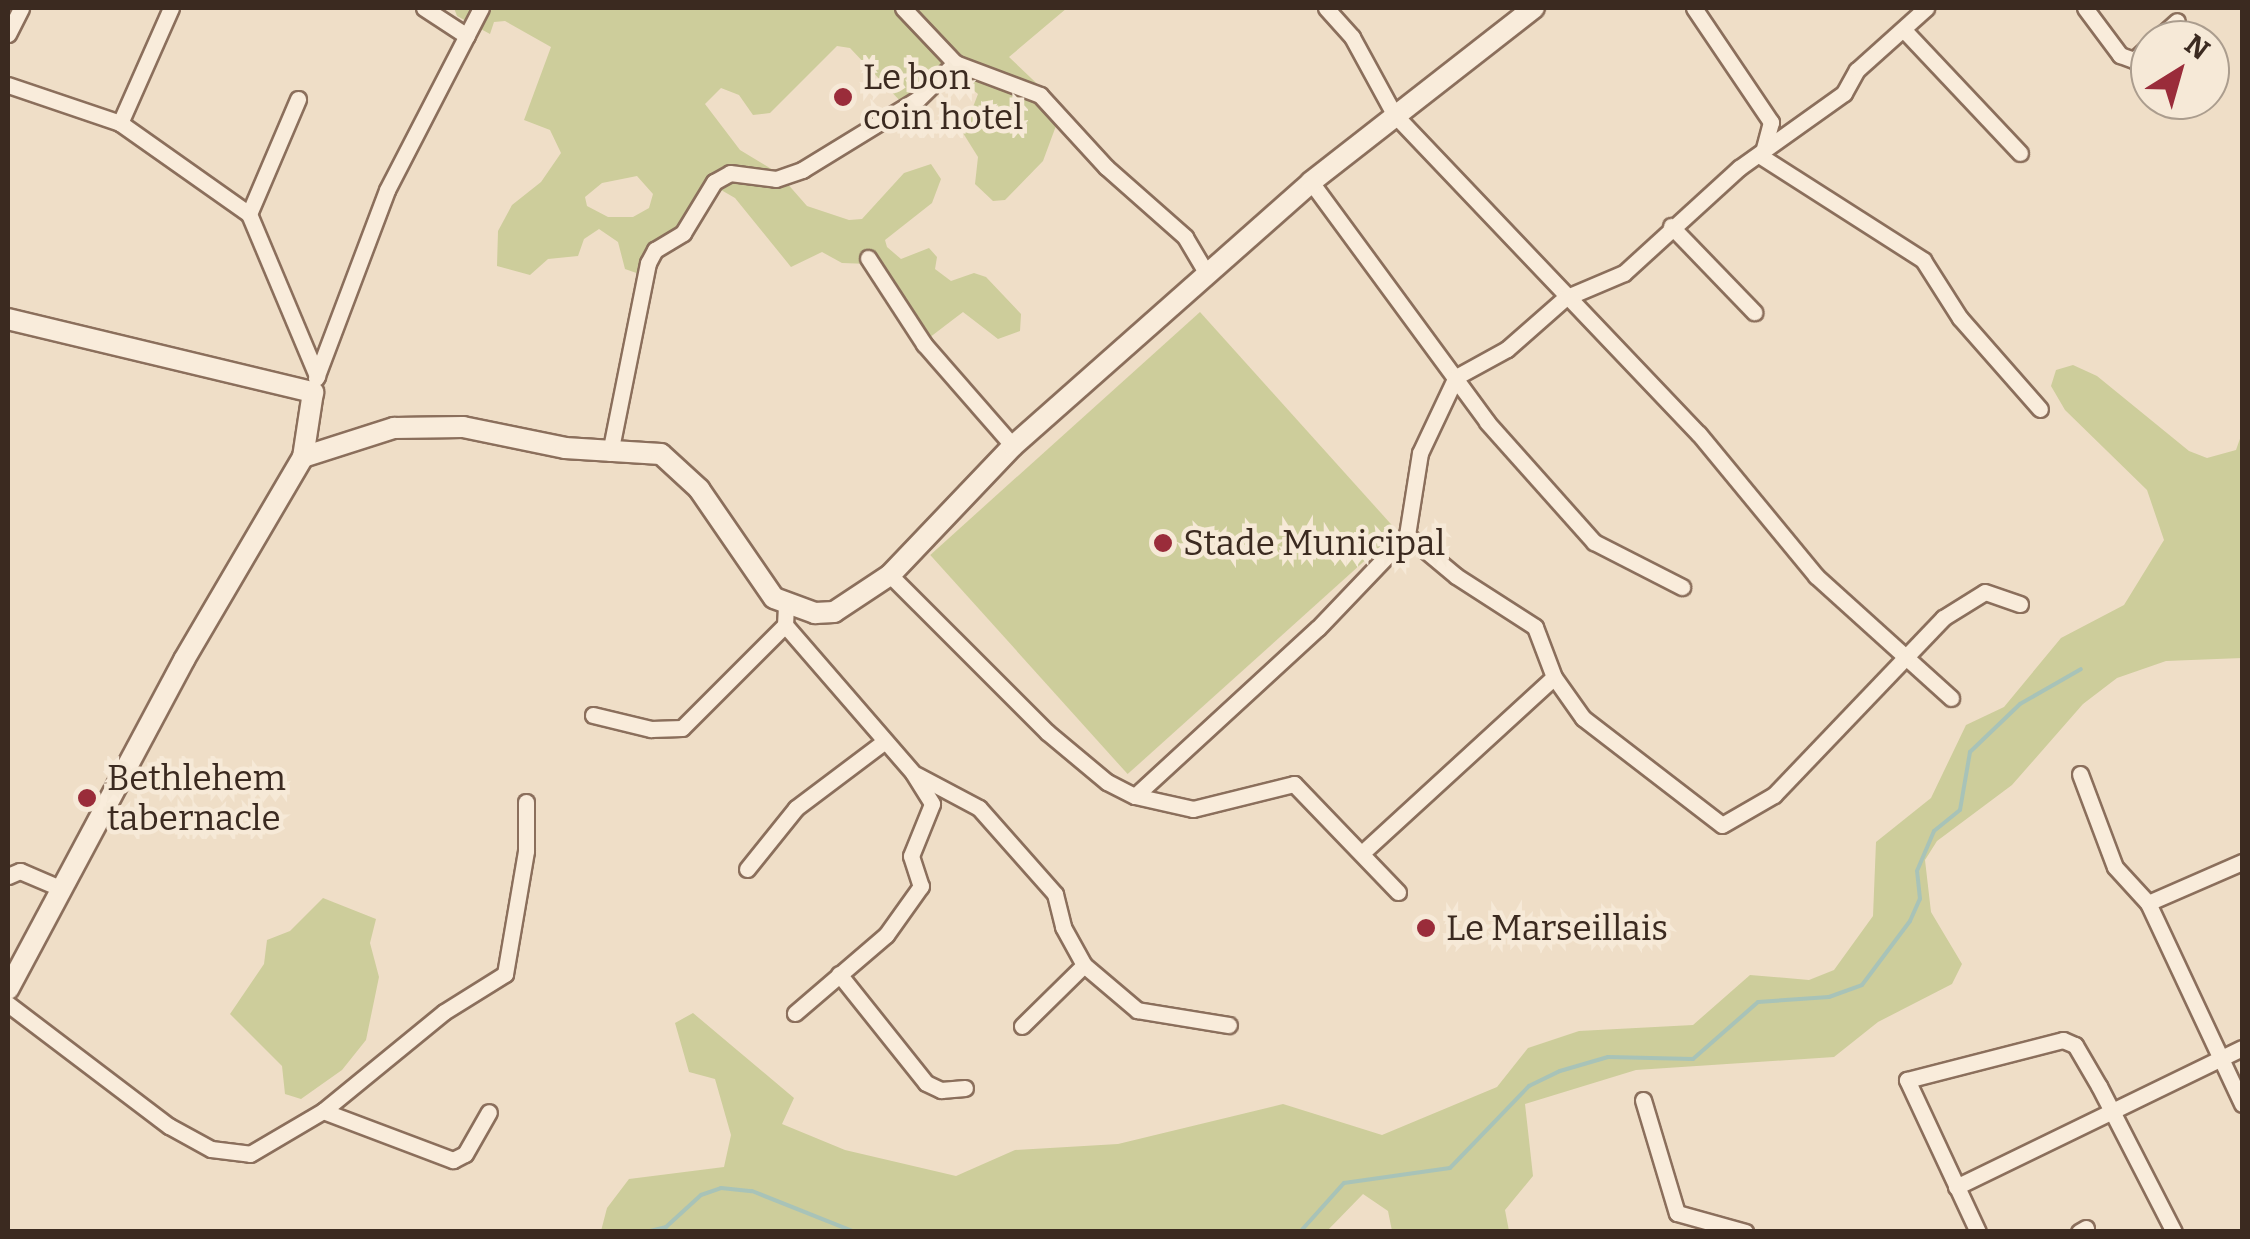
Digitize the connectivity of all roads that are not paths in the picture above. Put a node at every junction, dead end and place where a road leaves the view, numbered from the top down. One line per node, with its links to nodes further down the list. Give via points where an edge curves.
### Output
1 (20, 8): 12 (street)
2 (171, 8): 19 (street)
3 (424, 8): 13 (street)
4 (480, 8): 13 (street)
5 (903, 8): 15 (street)
6 (1326, 8): 18 (street, via 1352,37)
7 (1534, 8): 18 (street)
8 (1694, 8): 21 (street, via 1771,122)
9 (1926, 8): 11 (street)
10 (2085, 8): 14 (street, via 2120,55)
11 (1904, 30): 20 (street); 21 (street, via 1856,70 1844,93)
12 (8, 34)
13 (468, 36): 31 (street, via 387,190)
14 (2130, 59)
15 (955, 62): 26 (street, via 1040,95 1106,167 1186,237); 34 (street, via 918,99 802,170 776,179 730,172 714,182 682,233 655,250 648,263)
16 (8, 85): 19 (street)
17 (298, 99): 23 (street)
18 (1394, 114): 22 (street); 27 (street)
19 (120, 123): 23 (street)
20 (2020, 153)
21 (1760, 154): 24 (street); 32 (street, via 1923,260 1960,318)
22 (1311, 182): 26 (street); 30 (street)
23 (249, 214): 31 (street)
24 (1671, 226): 27 (street, via 1614,281); 28 (street)
25 (868, 258): 33 (street, via 924,344)
26 (1207, 274): 33 (street)
27 (1564, 298): 30 (street, via 1506,349); 41 (street, via 1699,434 1816,576)
28 (1754, 312)
29 (8, 319): 31 (street)
30 (1456, 377): 36 (street, via 1420,454); 38 (street, via 1594,542)
31 (315, 384): 35 (street)
32 (2040, 409)
33 (1013, 446): 37 (street)
34 (610, 453): 35 (street, via 463,427 394,428); 40 (street, via 672,458)
35 (304, 457): 54 (street)
36 (1407, 534): 42 (street, via 1466,583 1535,626); 48 (street, via 1318,628)
37 (890, 575): 40 (street, via 834,612); 48 (street, via 1047,732 1107,782)
38 (1682, 587)
39 (2020, 604): 41 (street, via 1977,594)
40 (785, 616): 44 (street, via 682,728 650,729); 45 (street)
41 (1903, 656): 42 (street, via 1774,795 1731,824 1714,821 1583,718); 43 (street)
42 (1554, 677): 50 (street)
43 (1951, 698)
44 (593, 715)
45 (885, 741): 46 (street); 53 (street, via 796,808)
46 (913, 773): 57 (street, via 968,800 991,820 1053,890); 58 (street, via 932,804 911,856 921,886 886,935)
47 (2080, 774): 56 (street, via 2115,867)
48 (1135, 796): 50 (street, via 1193,810 1294,784)
49 (526, 802): 69 (street, via 526,851 505,974 444,1012)
50 (1362, 853): 55 (street)
51 (2242, 862): 56 (street)
52 (12, 869): 54 (street)
53 (747, 869)
54 (60, 888): 59 (street)
55 (1398, 892)
56 (2148, 903): 65 (street)
57 (1084, 965): 62 (street, via 1137,1010); 63 (street)
58 (839, 974): 61 (street); 66 (street, via 926,1083)
59 (8, 989)
60 (8, 1004): 69 (street, via 168,1126 211,1149 250,1154)
61 (794, 1013)
62 (1229, 1025)
63 (1022, 1026)
64 (2242, 1048): 65 (street)
65 (2222, 1062): 68 (street); 70 (street)
66 (965, 1088)
67 (1643, 1100): 73 (street, via 1677,1213)
68 (2242, 1104)
69 (324, 1110): 71 (street, via 452,1160 465,1154)
70 (2111, 1110): 72 (street); 72 (street, via 2070,1041 1912,1075 1905,1087); 75 (street)
71 (489, 1112)
72 (1956, 1187): 74 (street)
73 (1745, 1232)
74 (1978, 1232)
75 (2174, 1232)

